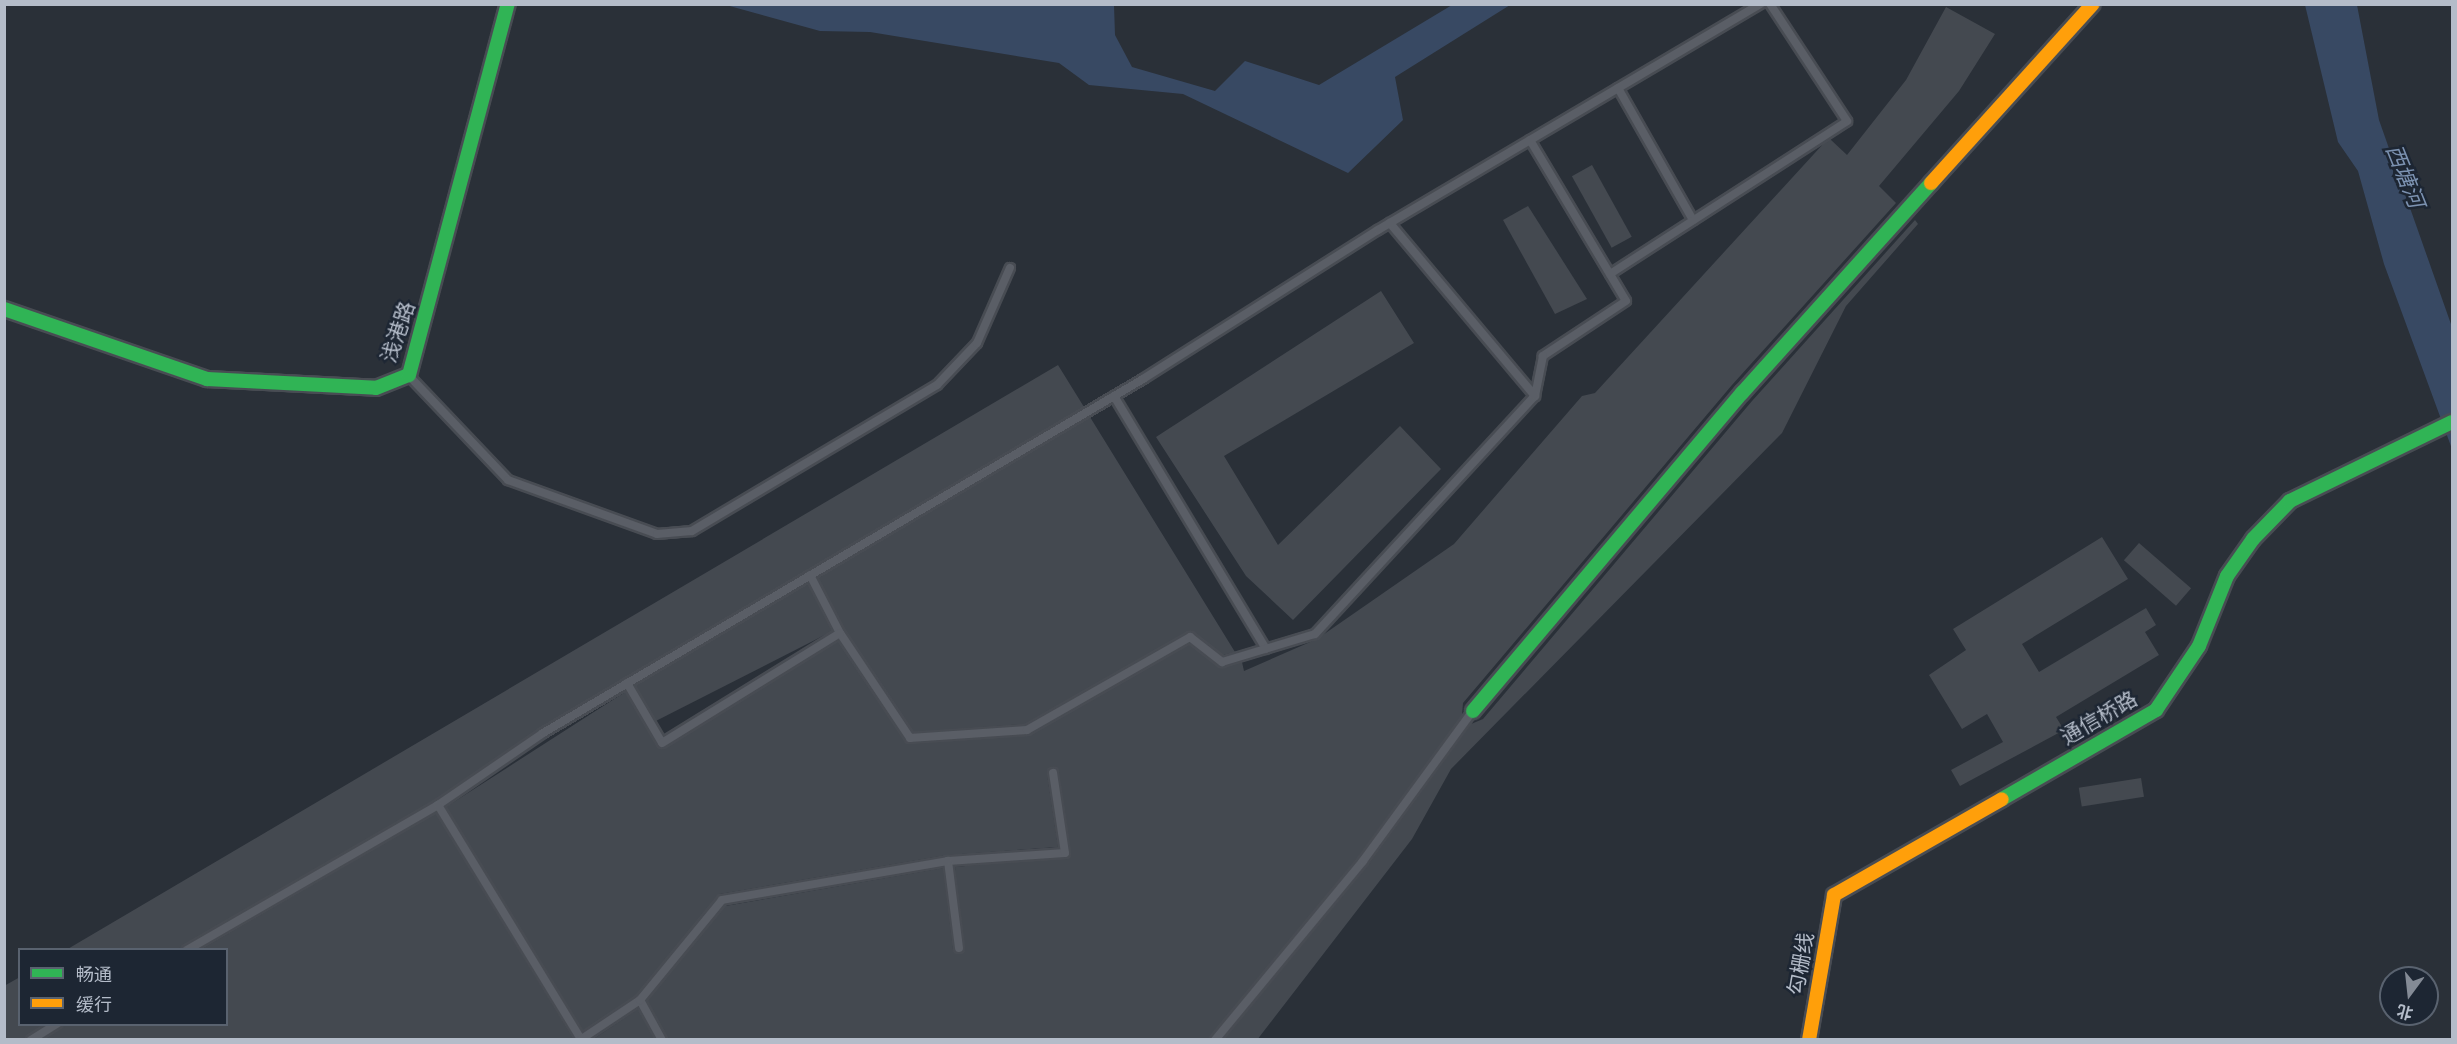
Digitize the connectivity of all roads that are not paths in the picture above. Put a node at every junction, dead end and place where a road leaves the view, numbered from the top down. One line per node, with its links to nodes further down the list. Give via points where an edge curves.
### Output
1 (508, 4): 12 (street, 浅港路)
2 (1760, 4): 5 (lane)
3 (1770, 4): 7 (lane, via 1847,121)
4 (2093, 4): 20 (street, via 1742,393)
5 (1618, 88): 6 (lane); 7 (lane)
6 (1530, 140): 8 (lane); 10 (lane)
7 (1693, 220): 10 (lane)
8 (1390, 223): 13 (lane); 14 (lane)
9 (1010, 268): 12 (lane, via 977,343 937,385 692,531 657,534 508,480)
10 (1610, 274): 14 (lane, via 1626,301 1543,356)
11 (4, 309): 12 (street, 浅港路, via 207,379 376,388)
12 (409, 375)
13 (1114, 396): 16 (lane); 18 (lane)
14 (1535, 396): 18 (lane, via 1315,634)
15 (2452, 422): 24 (street, 通信桥路, via 2290,501 2253,539 2227,576 2199,646 2156,710)
16 (810, 575): 17 (lane); 19 (lane)
17 (840, 633): 18 (lane, via 910,738 1027,730 1190,637 1222,662); 19 (lane, via 662,743)
18 (1266, 649)
19 (627, 683): 22 (lane)
20 (1473, 711): 32 (lane, via 1363,861)
21 (1053, 773): 23 (lane, via 1065,853)
22 (438, 805): 25 (lane); 29 (lane)
23 (948, 861): 26 (lane); 27 (lane, via 722,900)
24 (1834, 895): 33 (street, 勾栅线)
25 (190, 948)
26 (959, 948)
27 (640, 1000): 29 (lane); 31 (lane)
28 (54, 1026): 30 (lane)
29 (580, 1039)
30 (31, 1040)
31 (662, 1040)
32 (1215, 1040)
33 (1809, 1040)

